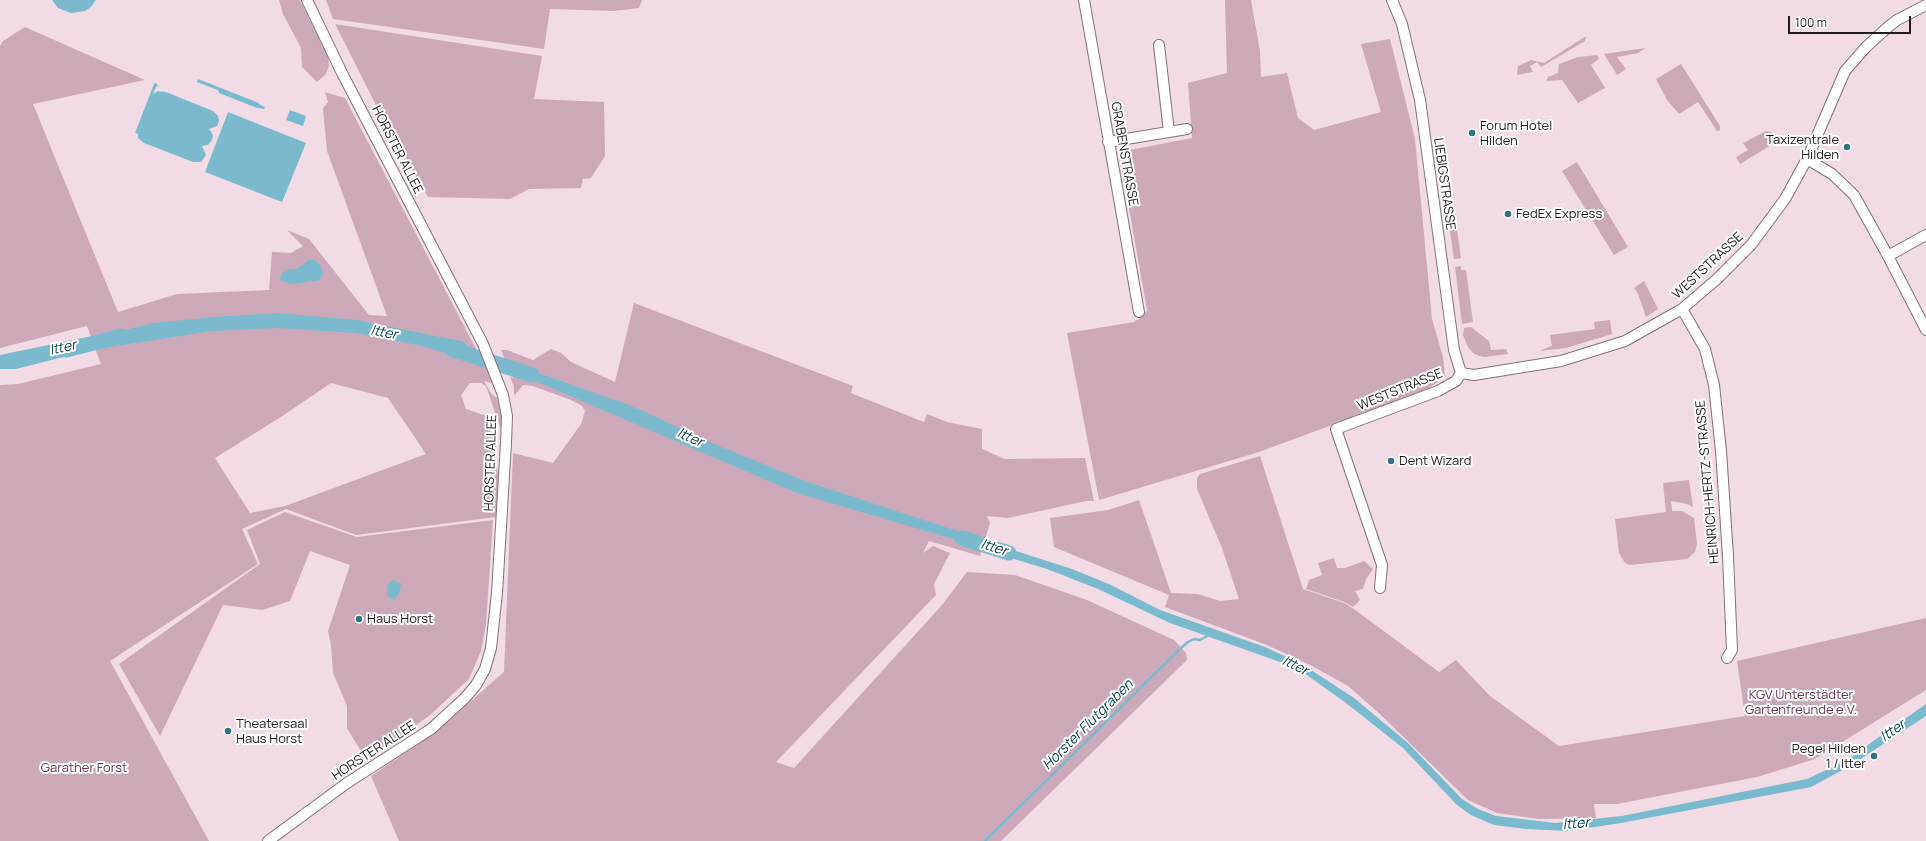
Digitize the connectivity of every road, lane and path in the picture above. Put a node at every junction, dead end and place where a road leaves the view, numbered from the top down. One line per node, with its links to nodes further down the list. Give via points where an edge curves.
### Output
1 (307, 0): 18 (street, HORSTER ALLEE, via 483,344 503,395 507,416 506,443 491,648 485,669 476,685 431,729 347,783)
2 (1084, 0): 8 (street, GRABENSTRASSE)
3 (1392, 0): 15 (street, LIEBIGSTRASSE, via 1402,24 1420,100 1454,350)
4 (1926, 5): 9 (street, WESTSTRASSE, via 1888,27 1845,71)
5 (1159, 45): 7 (street)
6 (1187, 130): 7 (street)
7 (1170, 132): 8 (street)
8 (1108, 142): 13 (street, GRABENSTRASSE)
9 (1807, 159): 11 (street, via 1832,174 1854,195); 12 (street, WESTSTRASSE, via 1785,199 1751,245)
10 (1926, 235): 11 (street)
11 (1888, 256): 14 (street)
12 (1682, 309): 15 (street, WESTSTRASSE, via 1625,341 1561,361 1474,375); 17 (street, HEINRICH-HERTZ-STRASSE, via 1705,349 1714,385 1728,563 1732,650)
13 (1139, 312)
14 (1926, 330)
15 (1461, 373): 16 (street, WESTSTRASSE, via 1456,381 1438,391 1336,428 1382,564)
16 (1380, 588)
17 (1727, 658)
18 (268, 841)

